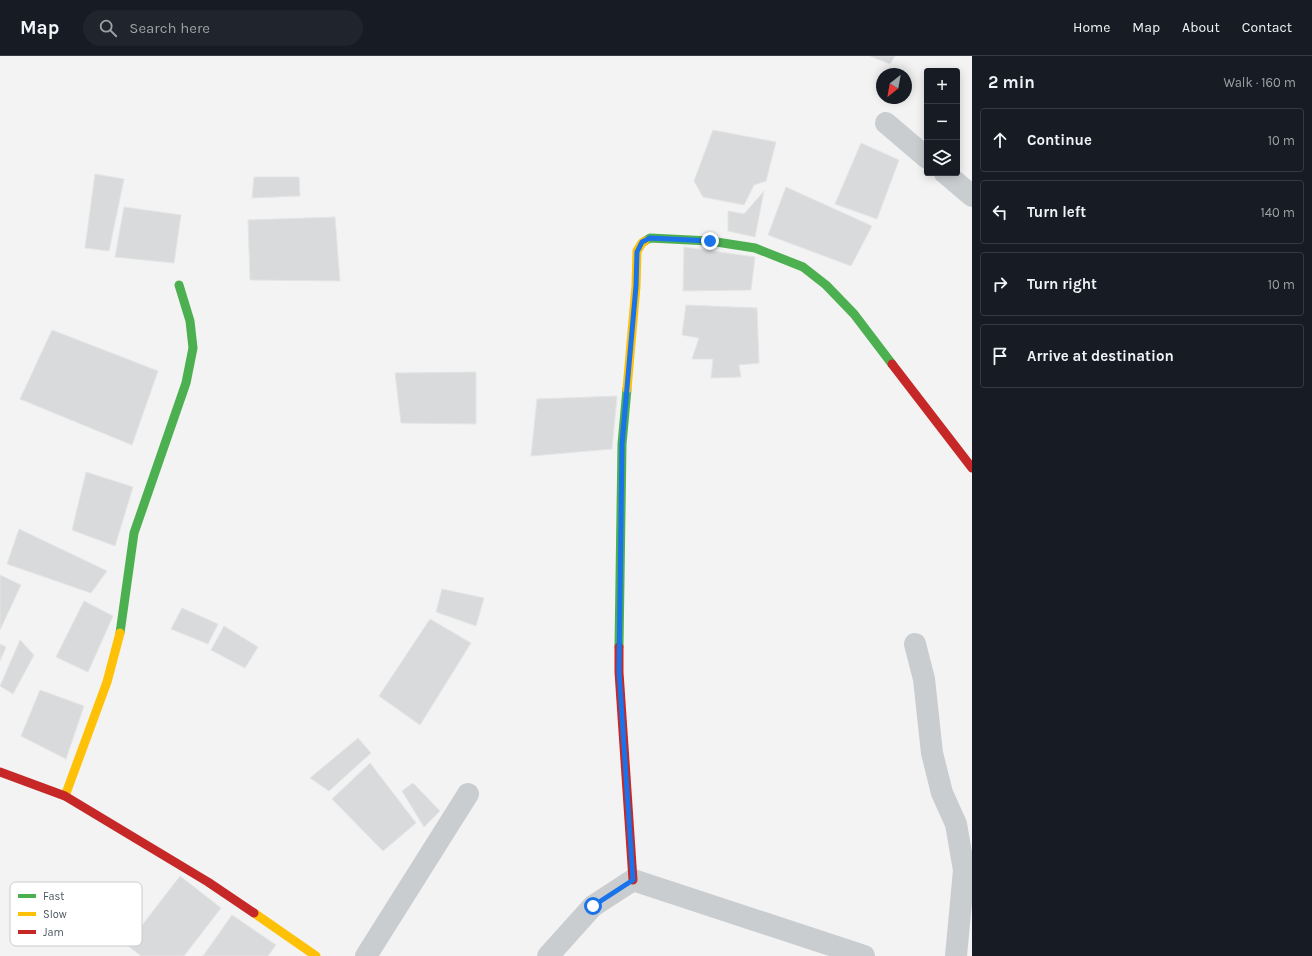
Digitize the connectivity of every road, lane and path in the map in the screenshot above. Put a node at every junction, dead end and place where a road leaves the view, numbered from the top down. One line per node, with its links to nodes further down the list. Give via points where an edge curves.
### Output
1 (886, 123): 2 (street)
2 (924, 155)
3 (949, 176): 4 (street)
4 (972, 196)
5 (179, 285): 10 (street, via 190,321 193,348 187,376 134,533 120,633 107,682)
6 (972, 468): 12 (street, via 854,314 826,285 803,267 755,248 710,241 650,238 642,242 637,252 622,444 619,632 619,672)
7 (915, 644): 11 (street, via 924,678 932,753 942,793 956,824)
8 (0, 772): 10 (street)
9 (468, 794): 14 (street)
10 (65, 796): 13 (street, via 208,882)
11 (968, 864): 17 (street)
12 (633, 880): 15 (street, via 593,906); 16 (street)
13 (316, 956)
14 (366, 956)
15 (548, 956)
16 (864, 956)
17 (956, 956)

